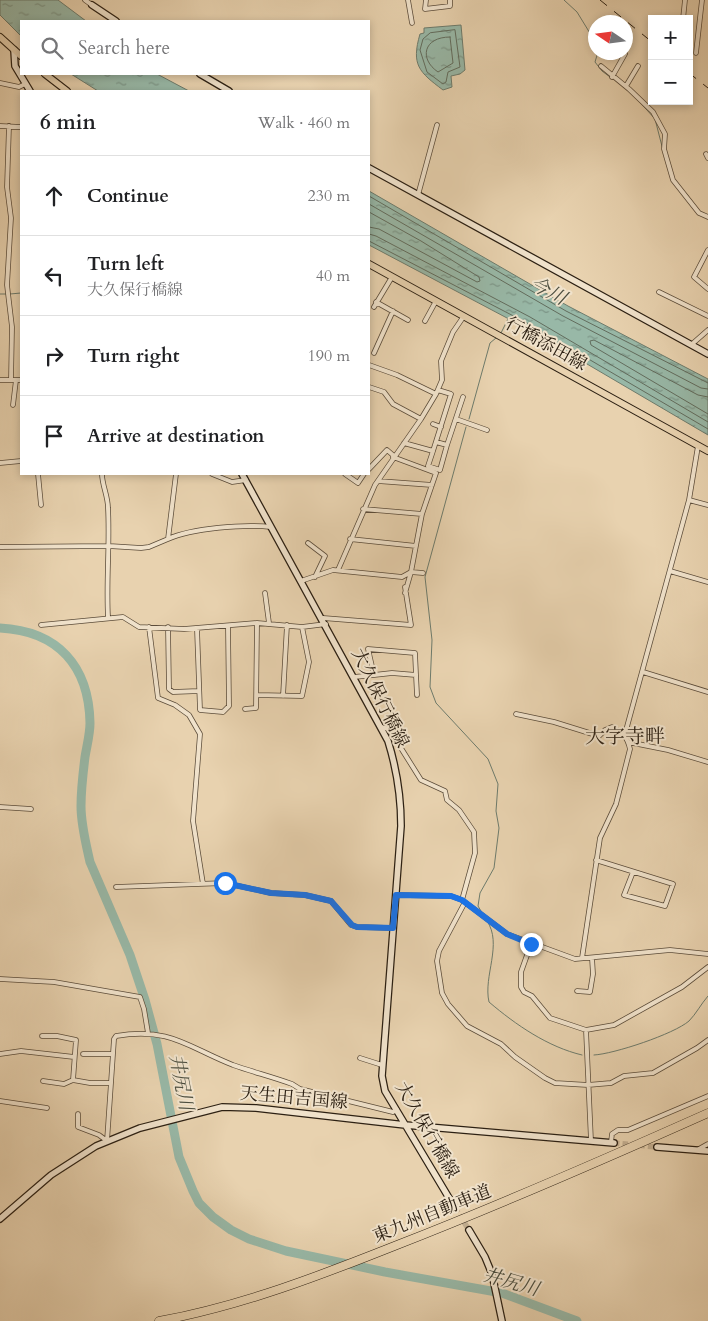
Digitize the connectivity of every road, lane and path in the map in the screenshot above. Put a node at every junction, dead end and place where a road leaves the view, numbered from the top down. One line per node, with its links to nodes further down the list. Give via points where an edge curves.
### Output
1 (85, 0): 7 (street)
2 (408, 0): 10 (street)
3 (426, 0): 4 (street, via 425,9 450,6)
4 (450, 0)
5 (685, 0): 8 (street)
6 (702, 0): 13 (street)
7 (92, 5): 9 (main road)
8 (683, 15)
9 (114, 20)
10 (412, 23)
11 (0, 37): 12 (main road)
12 (14, 50): 14 (main road); 18 (main road, via 15,66)
13 (696, 53)
14 (20, 55)
15 (622, 60): 22 (street)
16 (601, 66): 22 (street)
17 (638, 66): 25 (street)
18 (20, 74)
19 (20, 75): 24 (main road)
20 (46, 75): 27 (main road)
21 (202, 75): 28 (main road)
22 (612, 77): 25 (street)
23 (0, 83): 24 (street, via 19,87)
24 (26, 84): 26 (main road)
25 (626, 86): 35 (street, via 652,112 665,134 664,149 673,180 699,213)
26 (29, 90)
27 (66, 90)
28 (227, 90)
29 (437, 125): 34 (street)
30 (0, 126): 31 (street)
31 (9, 126): 32 (street); 55 (street, via 7,180 11,218 7,285 12,327)
32 (20, 127)
33 (370, 169): 34 (main road)
34 (418, 195): 50 (main road)
35 (708, 217)
36 (708, 250): 39 (street, via 694,277)
37 (370, 265): 38 (main road, 行橋添田線)
38 (392, 277): 41 (main road, 行橋添田線); 42 (street)
39 (708, 289)
40 (659, 292): 46 (street)
41 (436, 301): 45 (main road, 行橋添田線); 48 (street)
42 (376, 302): 43 (street); 44 (street)
43 (374, 307)
44 (393, 311): 47 (street); 51 (street)
45 (464, 316): 58 (street, via 453,332 441,361 442,380); 70 (main road, 行橋添田線)
46 (708, 316)
47 (408, 320)
48 (425, 321)
49 (708, 330): 50 (street)
50 (691, 345): 52 (main road)
51 (374, 353)
52 (708, 354)
53 (370, 365): 58 (street)
54 (0, 380): 55 (street)
55 (11, 380): 56 (street)
56 (19, 380): 60 (street)
57 (370, 387): 63 (street, via 384,392 393,404)
58 (437, 392): 61 (street, via 451,394); 63 (street)
59 (463, 397): 62 (street)
60 (13, 405)
61 (444, 416): 62 (street); 65 (street)
62 (456, 419): 66 (street); 69 (street)
63 (421, 420): 68 (street)
64 (433, 424): 65 (street)
65 (441, 427): 67 (street)
66 (487, 430)
67 (436, 442): 69 (street); 71 (street)
68 (404, 443): 71 (street); 73 (street)
69 (447, 445): 71 (street, via 440,470 428,466)
70 (698, 446): 72 (main road, 行橋添田線); 86 (street)
71 (433, 451)
72 (708, 451)
73 (394, 457): 76 (street, via 387,450); 84 (street); 85 (street, via 436,473)
74 (20, 461): 75 (street)
75 (0, 463)
76 (370, 468)
77 (38, 475): 87 (street)
78 (102, 475): 95 (street, via 108,498)
79 (176, 475): 92 (street)
80 (214, 475): 83 (street, via 232,482)
81 (346, 475): 82 (street, via 358,483)
82 (363, 475)
83 (244, 477): 91 (main road, 大久保行橋線)
84 (378, 481): 85 (street); 89 (street)
85 (432, 485): 90 (street)
86 (690, 500): 88 (street); 99 (street)
87 (41, 505)
88 (708, 505)
89 (363, 509): 90 (street); 93 (street)
90 (422, 514): 96 (street)
91 (271, 527): 92 (street, via 251,525 181,532); 103 (main road, 大久保行橋線)
92 (168, 539): 95 (street, via 149,547)
93 (350, 539): 96 (street); 98 (street)
94 (308, 542): 102 (street, via 325,556)
95 (109, 546): 97 (street); 108 (street)
96 (416, 546): 100 (street)
97 (0, 547)
98 (338, 570): 100 (street, via 402,577); 102 (street)
99 (670, 571): 104 (street); 120 (street)
100 (411, 572): 101 (street); 107 (street)
101 (423, 573)
102 (315, 576): 103 (street)
103 (301, 582): 109 (main road, 大久保行橋線)
104 (708, 582)
105 (405, 587): 107 (street)
106 (266, 593): 111 (street)
107 (406, 593): 109 (street, via 411,625)
108 (108, 617): 113 (street); 116 (street, via 123,617 139,627)
109 (322, 618): 112 (main road, 大久保行橋線)
110 (257, 623): 111 (street); 115 (street); 126 (street)
111 (269, 623): 114 (street)
112 (326, 624): 118 (street); 123 (main road, 大久保行橋線)
113 (41, 625)
114 (287, 625): 118 (street); 128 (street)
115 (228, 626): 119 (street); 124 (street, via 229,706 223,712 200,710)
116 (149, 627): 117 (street); 139 (street, via 158,698 189,715 200,734 192,821)
117 (168, 627): 119 (street); 124 (street, via 168,689 173,692)
118 (302, 627): 128 (street, via 308,662 302,696)
119 (198, 629): 124 (street)
120 (643, 672): 125 (street); 132 (street)
121 (374, 675): 122 (street); 122 (street, via 368,649 414,653); 123 (street)
122 (416, 675): 127 (street)
123 (354, 677): 131 (main road, 大久保行橋線)
124 (199, 691)
125 (708, 692)
126 (257, 695): 128 (street); 129 (street, via 256,708)
127 (417, 695)
128 (283, 696)
129 (245, 708)
130 (516, 714): 132 (street, via 599,736 608,727)
131 (381, 727): 141 (main road, 大久保行橋線, via 395,764 401,794); 142 (street, via 390,729 421,780 445,791 447,800 459,810 474,832 475,853)
132 (625, 734): 133 (street)
133 (628, 742): 134 (street); 137 (street, via 630,749 616,804 600,838)
134 (708, 762)
135 (0, 807): 136 (street)
136 (30, 809)
137 (596, 860): 138 (street); 146 (street)
138 (633, 872): 138 (street, via 673,884 665,906 624,895)
139 (203, 884): 140 (street); 143 (street, via 225,883 271,893 314,897 331,901 357,927)
140 (116, 887)
141 (396, 895): 142 (street, via 451,896); 143 (main road, 大久保行橋線)
142 (463, 902): 144 (street, via 507,934); 164 (street, via 437,961 442,993 448,1004 468,1026 501,1044 545,1078 555,1083)
143 (393, 928): 160 (main road, 大久保行橋線)
144 (531, 944): 146 (street); 151 (street, via 521,972 521,987 550,1018)
145 (708, 954): 147 (street, via 670,950)
146 (582, 958): 147 (street)
147 (592, 958): 150 (street, via 590,992)
148 (708, 967): 151 (street, via 682,987 614,1026)
149 (0, 979): 152 (street, via 54,982 140,997)
150 (577, 991)
151 (586, 1030): 164 (street)
152 (149, 1033): 157 (street, via 116,1036); 168 (street, via 188,1042 233,1064 300,1089 393,1112)
153 (42, 1036): 158 (street, via 76,1040)
154 (708, 1040): 164 (street, via 653,1073 624,1076 611,1083)
155 (0, 1054): 158 (street, via 21,1050)
156 (83, 1054): 157 (street)
157 (113, 1054): 163 (street)
158 (74, 1057): 161 (street)
159 (360, 1058): 160 (street)
160 (382, 1065): 168 (main road, 大久保行橋線, via 385,1091)
161 (73, 1080): 162 (street, via 64,1084); 163 (street)
162 (43, 1081)
163 (110, 1083): 172 (street)
164 (588, 1084): 173 (street)
165 (708, 1096): 174 (street, via 628,1130 618,1130 612,1134)
166 (0, 1101): 167 (street)
167 (47, 1108)
168 (397, 1110): 171 (main road, 大久保行橋線)
169 (708, 1113): 182 (highway, 東九州自動車道, via 523,1194 314,1278 220,1307)
170 (78, 1114): 172 (street, via 78,1127)
171 (405, 1125): 172 (main road, 天生田吉国線, via 240,1106 161,1123); 173 (main road, 天生田吉国線); 179 (main road, 大久保行橋線)
172 (107, 1141): 180 (main road, 天生田吉国線, via 51,1175)
173 (591, 1141): 174 (main road, 天生田吉国線)
174 (612, 1142)
175 (708, 1144): 177 (street)
176 (657, 1147): 177 (main road)
177 (697, 1150): 178 (main road)
178 (708, 1151)
179 (455, 1208)
180 (0, 1219)
181 (469, 1230): 183 (main road, via 492,1274)
182 (159, 1321)
183 (502, 1321)

